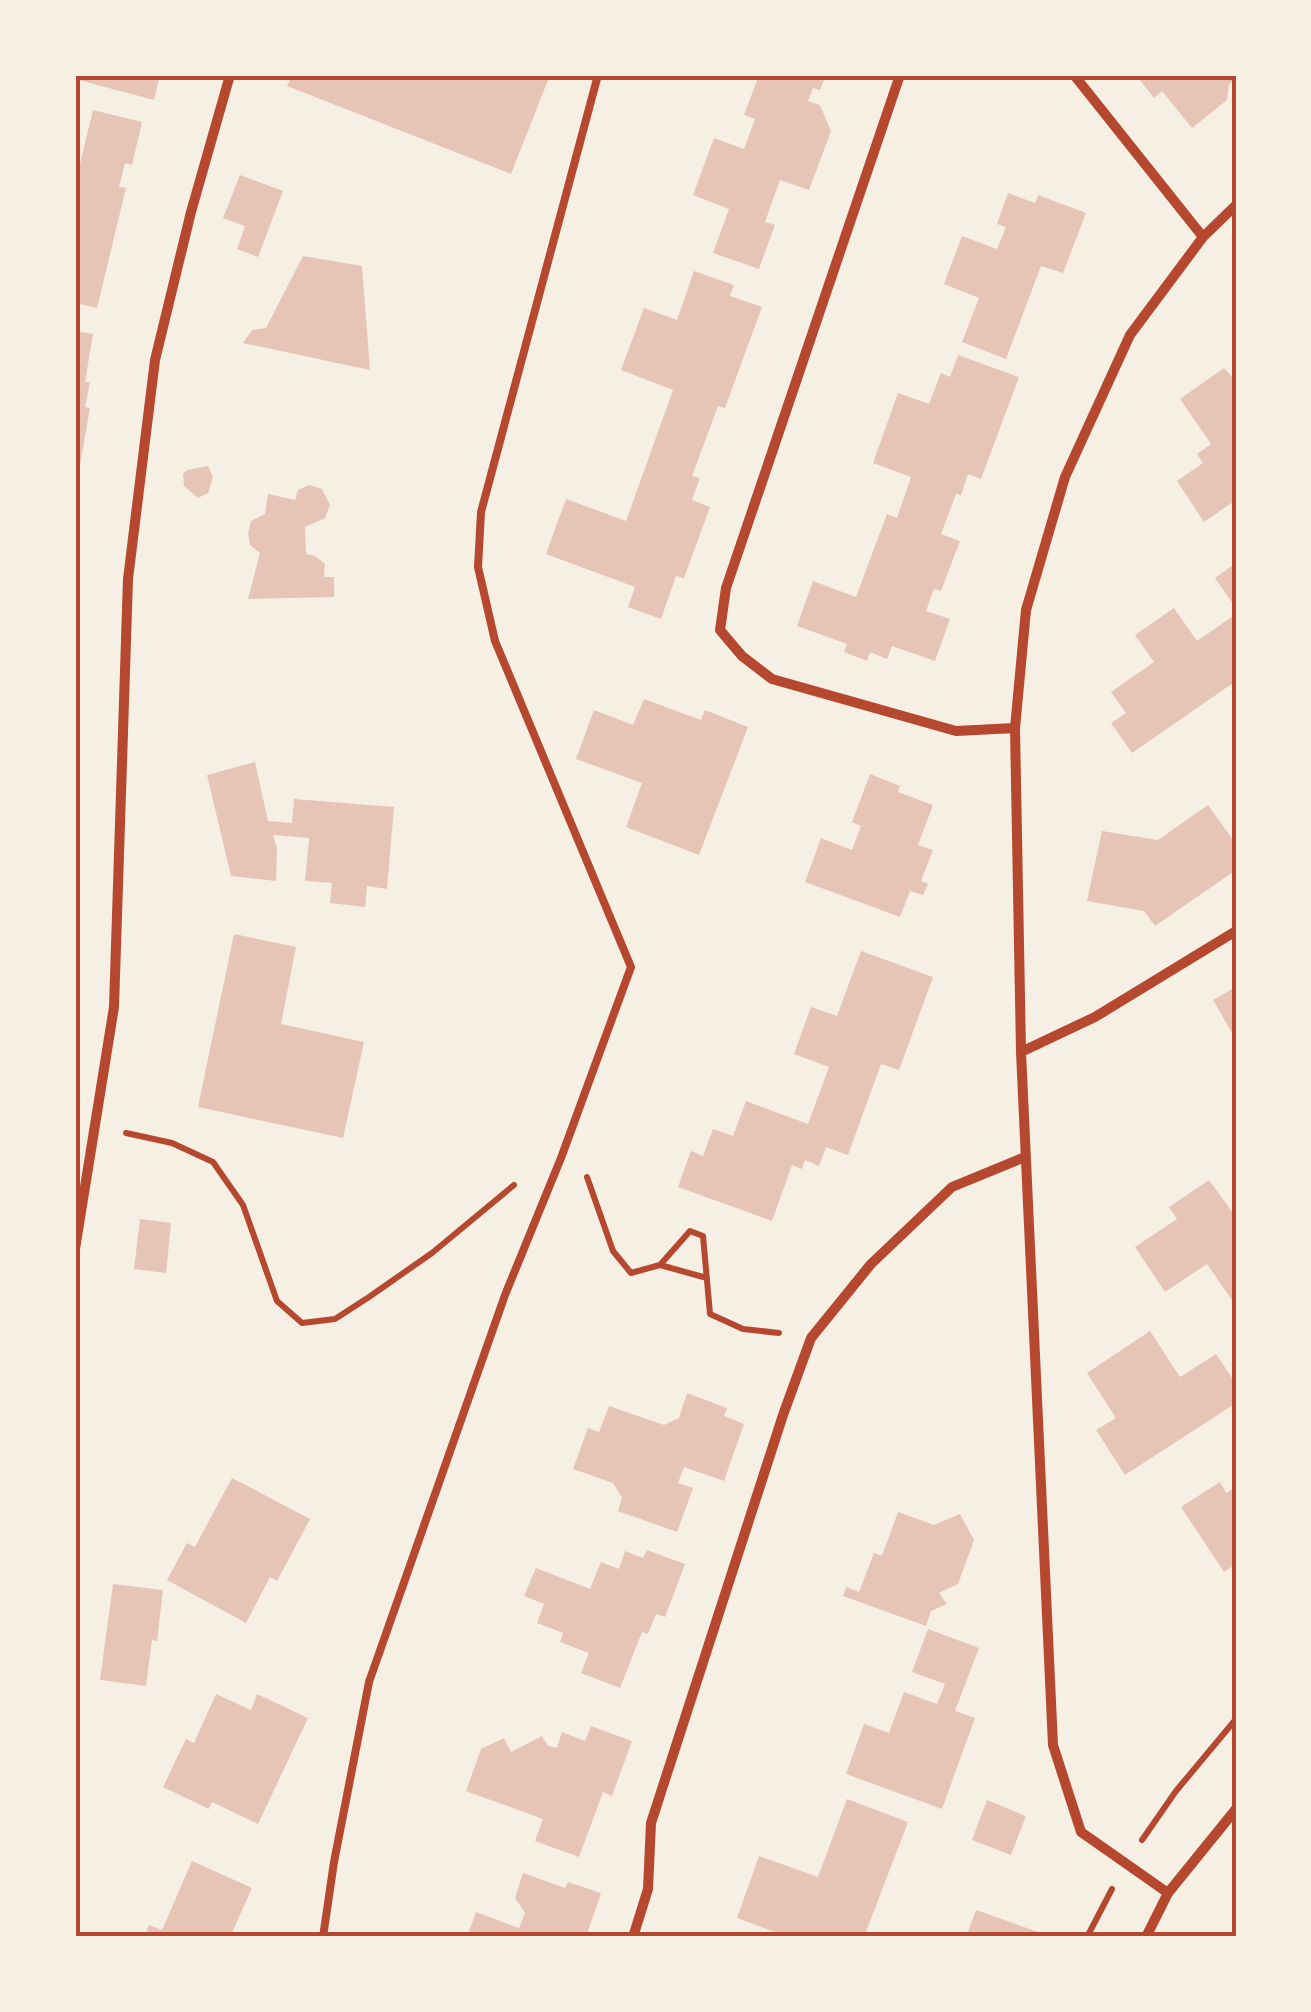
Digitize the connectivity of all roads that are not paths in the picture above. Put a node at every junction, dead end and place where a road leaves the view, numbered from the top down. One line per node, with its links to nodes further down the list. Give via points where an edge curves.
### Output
1 (230, 75): 11 (street, via 155,360 128,579 114,1007)
2 (598, 75): 14 (lane, via 481,512 478,567 495,640 630,967 369,1682)
3 (900, 75): 7 (street, via 726,588 720,630 772,679 956,731)
4 (1074, 75): 6 (street)
5 (1236, 205): 6 (street)
6 (1203, 237): 7 (street, via 1130,335 1065,477 1026,610)
7 (1016, 728): 9 (street)
8 (1236, 931): 9 (street, via 1095,1018)
9 (1021, 1052): 10 (street)
10 (1025, 1157): 13 (street, via 1052,1746 1082,1832); 15 (street, via 952,1187 871,1264 811,1338 651,1823 648,1890)
11 (75, 1249)
12 (1236, 1809): 13 (street)
13 (1168, 1893): 16 (street)
14 (323, 1937)
15 (633, 1937)
16 (1146, 1937)

